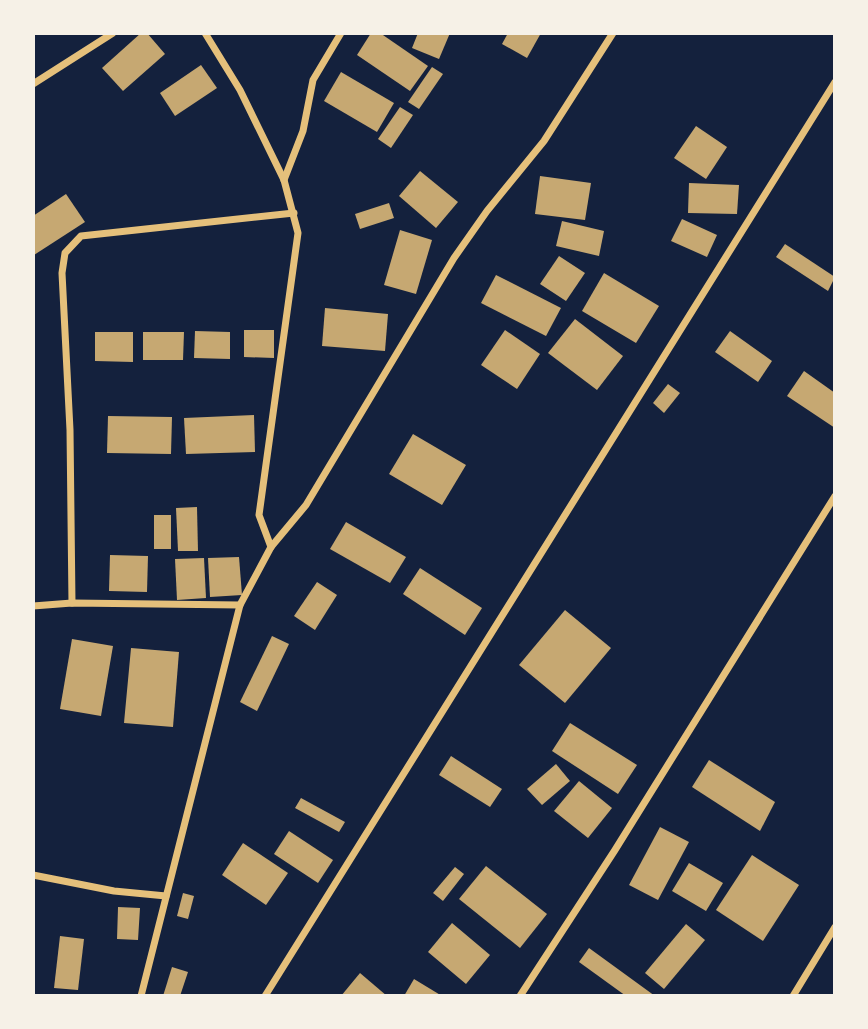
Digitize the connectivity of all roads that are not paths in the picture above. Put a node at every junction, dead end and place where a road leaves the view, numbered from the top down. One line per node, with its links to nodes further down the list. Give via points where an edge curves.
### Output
1 (113, 33): 6 (street)
2 (205, 33): 7 (street, via 240,90)
3 (341, 33): 7 (street, via 313,80 303,131)
4 (613, 33): 10 (street, via 544,141 454,258 306,505)
5 (835, 82): 18 (street)
6 (33, 84)
7 (284, 180): 8 (street)
8 (294, 213): 10 (street, via 298,233 259,515); 11 (street, via 80,236 65,253)
9 (835, 496): 19 (street)
10 (271, 547): 12 (street)
11 (72, 603): 12 (street); 13 (street)
12 (240, 605): 15 (street)
13 (33, 606)
14 (33, 875): 15 (street)
15 (166, 896): 17 (street)
16 (835, 928): 20 (street)
17 (141, 996)
18 (265, 996)
19 (520, 996)
20 (793, 996)

